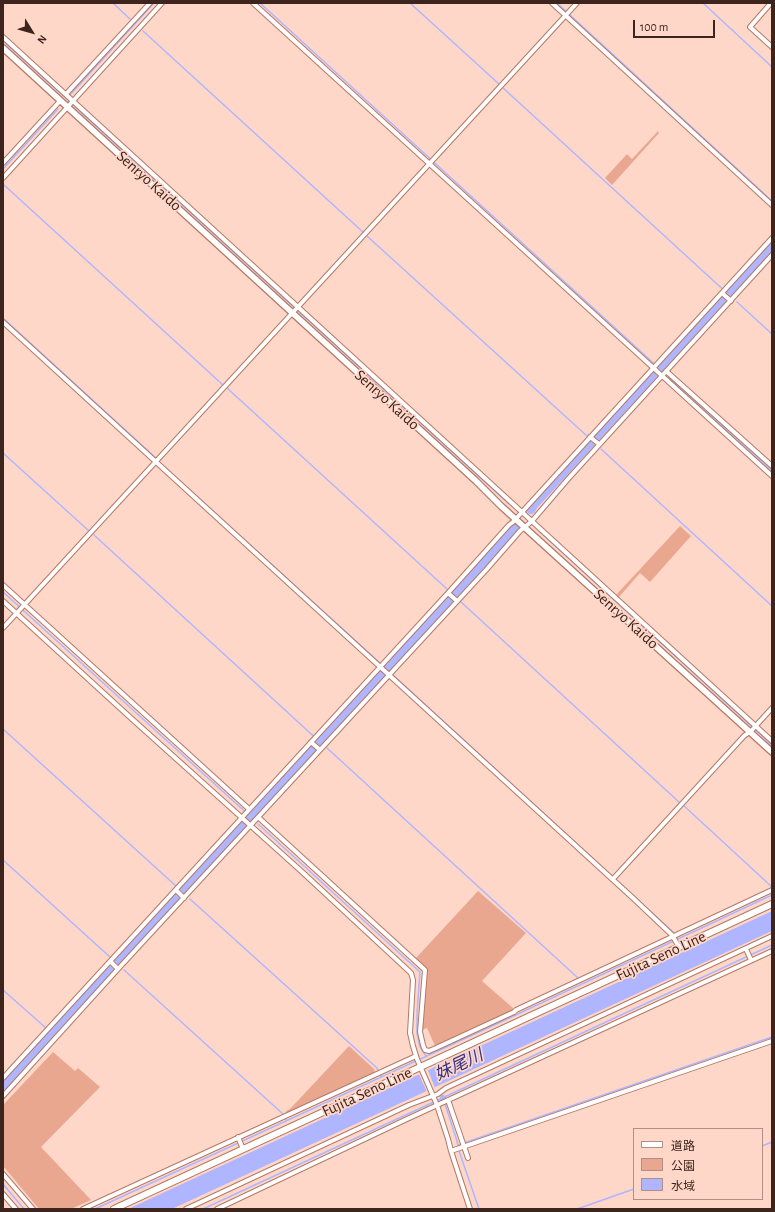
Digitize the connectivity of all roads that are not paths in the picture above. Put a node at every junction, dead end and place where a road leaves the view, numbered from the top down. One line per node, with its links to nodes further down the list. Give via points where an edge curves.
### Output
1 (150, 3): 9 (street)
2 (162, 3): 9 (street)
3 (254, 3): 17 (street)
4 (552, 3): 8 (street)
5 (577, 3): 8 (street)
6 (769, 5): 7 (street); 11 (street, via 750,27)
7 (772, 10)
8 (567, 14): 17 (street); 20 (street)
9 (134, 27): 13 (street); 15 (street)
10 (3, 37): 13 (street)
11 (772, 47)
12 (3, 48): 14 (street, Senryo Kaido)
13 (66, 94): 15 (street)
14 (60, 100): 16 (street, Senryo Kaido); 18 (street)
15 (73, 101): 16 (street); 25 (street)
16 (67, 107): 19 (street); 25 (street, Senryo Kaido)
17 (431, 162): 25 (street); 27 (street)
18 (3, 163)
19 (3, 178)
20 (772, 205)
21 (772, 238): 23 (street)
22 (772, 255): 24 (street)
23 (723, 292): 24 (street); 27 (street)
24 (729, 299): 28 (street)
25 (296, 310): 32 (street); 35 (street); 36 (street, Senryo Kaido)
26 (3, 322): 32 (street)
27 (655, 367): 29 (street); 30 (street)
28 (666, 371): 29 (street); 33 (street)
29 (661, 375): 31 (street); 34 (street)
30 (591, 437): 31 (street); 35 (street)
31 (598, 443): 37 (street)
32 (156, 462): 43 (street); 45 (street)
33 (772, 466)
34 (772, 476)
35 (522, 512): 36 (street); 37 (street)
36 (516, 519): 38 (street, Senryo Kaido); 40 (street)
37 (532, 521): 38 (street); 48 (street)
38 (524, 527): 41 (street); 48 (street, Senryo Kaido)
39 (3, 585): 43 (street)
40 (449, 594): 41 (street); 45 (street)
41 (455, 600): 46 (street)
42 (3, 601): 43 (street)
43 (21, 609): 44 (street); 53 (street); 53 (street)
44 (3, 628)
45 (381, 668): 46 (street); 49 (street)
46 (387, 674): 51 (street); 56 (street)
47 (772, 708): 48 (street)
48 (753, 729): 50 (street); 52 (street, Senryo Kaido); 56 (street)
49 (314, 740): 51 (street); 53 (street)
50 (772, 741)
51 (318, 749): 54 (street)
52 (772, 752)
53 (245, 815): 55 (street); 57 (street)
54 (258, 817): 55 (street); 61 (street)
55 (250, 825): 59 (street); 61 (street)
56 (612, 879): 63 (street)
57 (176, 890): 59 (street); 73 (street)
58 (772, 890): 63 (street)
59 (183, 896): 68 (street)
60 (772, 904): 63 (main road, Fujita Seno Line)
61 (367, 924): 69 (street, via 411,973 414,980); 70 (street, via 425,970)
62 (772, 936): 64 (street)
63 (676, 941): 70 (street, via 579,980 428,1051 421,1040); 72 (main road, Fujita Seno Line, via 595,987)
64 (746, 949): 66 (street); 74 (street)
65 (772, 951): 66 (street)
66 (750, 957): 76 (street)
67 (111, 962): 68 (street)
68 (118, 968): 75 (street)
69 (411, 1022): 70 (street); 72 (street, via 411,1037)
70 (419, 1022)
71 (772, 1041): 79 (street)
72 (419, 1063): 74 (street); 78 (main road, Fujita Seno Line, via 346,1102); 78 (street, via 380,1072 284,1116)
73 (3, 1078)
74 (432, 1094): 77 (street); 88 (street)
75 (3, 1096)
76 (448, 1100): 77 (street); 79 (street)
77 (436, 1103): 80 (street); 89 (street)
78 (240, 1142): 86 (street); 87 (main road, Fujita Seno Line)
79 (461, 1146): 80 (street); 81 (street)
80 (451, 1151): 90 (street)
81 (468, 1158)
82 (3, 1174): 85 (street)
83 (3, 1194): 84 (street)
84 (16, 1209)
85 (32, 1209)
86 (83, 1209)
87 (114, 1209)
88 (186, 1209)
89 (216, 1209)
90 (470, 1209)

